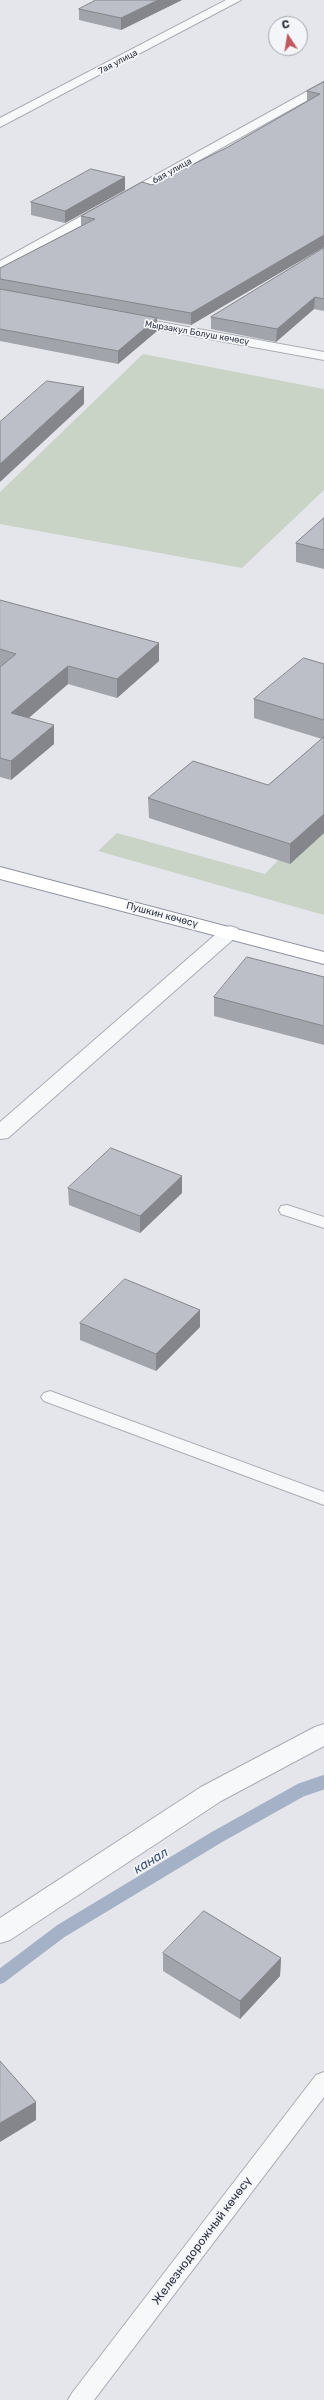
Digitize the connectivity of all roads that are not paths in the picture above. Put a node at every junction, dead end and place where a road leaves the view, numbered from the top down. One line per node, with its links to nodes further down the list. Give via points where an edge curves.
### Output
1 (235, 0): 3 (street, 7ая улица)
2 (324, 86): 4 (street, 6ая улица)
3 (0, 123)
4 (0, 267)
5 (116, 318): 7 (street, Мырзакул Болуш көчөсү)
6 (213, 320): 7 (street)
7 (193, 332): 8 (street, Мырзакул Болуш көчөсү)
8 (324, 356)
9 (0, 873): 10 (highway, Пушкин көчөсү)
10 (230, 932): 11 (highway, Пушкин көчөсү); 12 (street)
11 (324, 958)
12 (0, 1133)
13 (286, 1210): 14 (lane)
14 (324, 1223)
15 (50, 1397): 16 (lane)
16 (324, 1499)
17 (324, 1734): 18 (street, via 211,1794)
18 (0, 1932)
19 (324, 2081): 20 (lane, Железнодорожный көчөсү)
20 (80, 2400)

